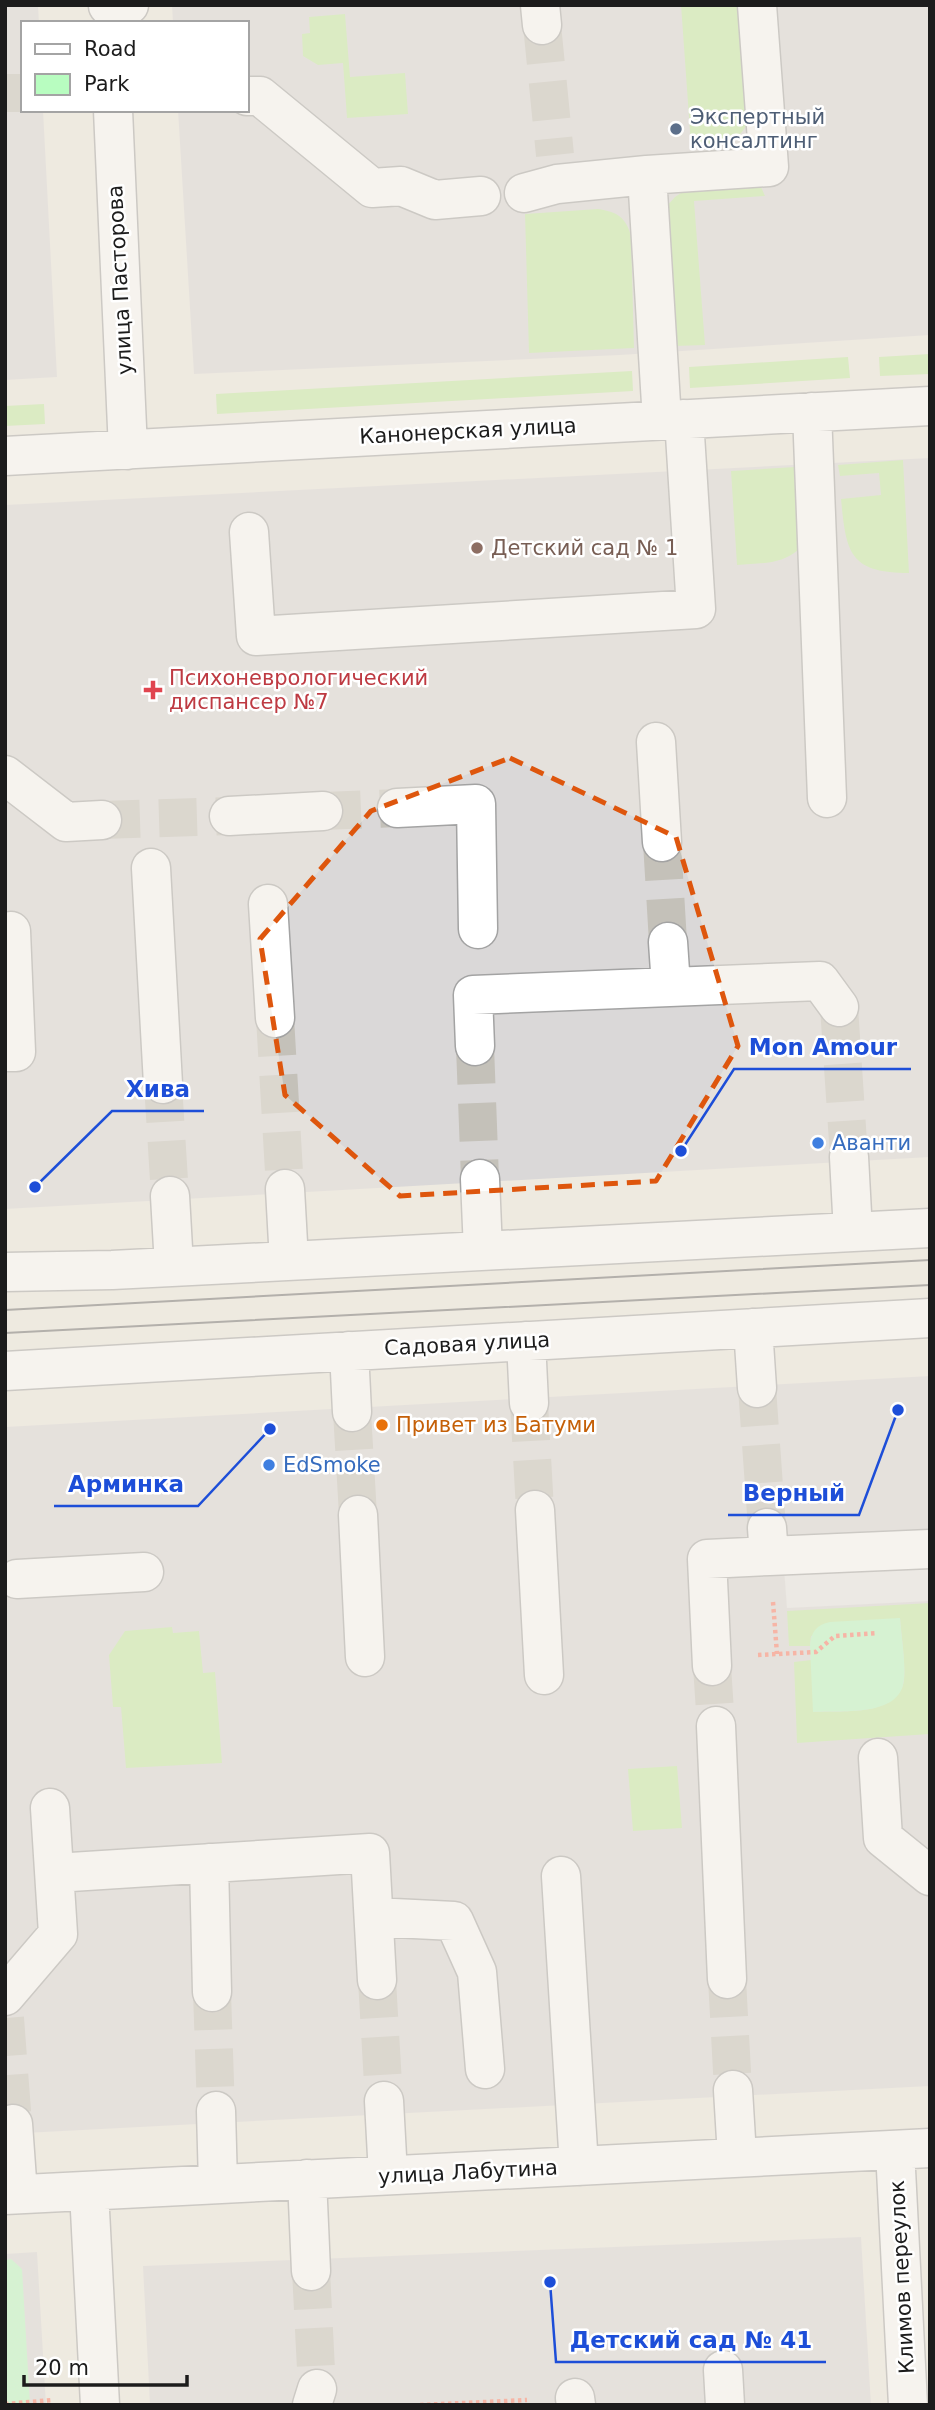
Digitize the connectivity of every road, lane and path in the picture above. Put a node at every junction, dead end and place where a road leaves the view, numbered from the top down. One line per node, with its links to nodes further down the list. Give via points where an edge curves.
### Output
1 (757, 5): 4 (street, via 769,167)
2 (248, 96): 6 (street, via 260,96 372,188 401,186 435,200)
3 (113, 112): 10 (street, улица Пасторова)
4 (647, 175): 5 (street); 9 (street)
5 (545, 177)
6 (481, 196)
7 (930, 406): 8 (street, Канонерская улица)
8 (812, 412): 9 (street, Канонерская улица); 15 (street)
9 (673, 420): 10 (street, Канонерская улица); 12 (street, via 696,609 256,636)
10 (128, 450): 11 (street, Канонерская улица)
11 (5, 456)
12 (249, 532)
13 (656, 742): 20 (street)
14 (5, 775): 19 (street, via 66,822)
15 (827, 798)
16 (397, 808): 23 (street, via 476,804)
17 (323, 811): 18 (street)
18 (229, 816)
19 (102, 820)
20 (662, 842)
21 (152, 868): 31 (street)
22 (268, 904): 28 (street)
23 (478, 929)
24 (11, 931): 30 (street, via 16,1052)
25 (668, 942): 26 (street)
26 (671, 986): 27 (street, via 820,981); 29 (street, via 473,995)
27 (839, 1007)
28 (275, 1018)
29 (475, 1046)
30 (5, 1052)
31 (163, 1084)
32 (849, 1157): 37 (street)
33 (480, 1179): 38 (street)
34 (285, 1189): 39 (street)
35 (170, 1196): 40 (street)
36 (930, 1228): 37 (street)
37 (853, 1232): 38 (street)
38 (483, 1251): 39 (street)
39 (289, 1261): 40 (street)
40 (174, 1266): 41 (street)
41 (5, 1272)
42 (930, 1318): 43 (street, Садовая улица)
43 (753, 1328): 44 (street, Садовая улица); 47 (street)
44 (526, 1341): 45 (street, Садовая улица); 48 (street)
45 (349, 1351): 46 (street, Садовая улица); 49 (street)
46 (5, 1371)
47 (757, 1388)
48 (529, 1403)
49 (352, 1412)
50 (535, 1510): 58 (street)
51 (358, 1515): 56 (street)
52 (930, 1549): 57 (street, via 768,1542 707,1559)
53 (144, 1572): 54 (street)
54 (17, 1579)
55 (877, 1633): 57 (path, via 835,1636 816,1652)
56 (365, 1657)
57 (712, 1662)
58 (544, 1675)
59 (716, 1726): 68 (street)
60 (878, 1758): 65 (street, via 883,1838)
61 (50, 1808): 63 (street)
62 (209, 1863): 63 (street); 66 (street, via 370,1853); 69 (street)
63 (55, 1873): 70 (street, via 58,1934)
64 (561, 1876): 78 (street)
65 (930, 1876)
66 (374, 1917): 67 (street); 71 (street, via 454,1922 477,1972)
67 (377, 1979)
68 (727, 1979)
69 (212, 1992)
70 (5, 1996)
71 (485, 2069)
72 (733, 2090): 77 (street)
73 (384, 2101): 79 (street)
74 (216, 2111): 81 (street)
75 (13, 2124): 83 (street)
76 (913, 2149): 77 (street, улица Лабутина); 90 (street, Климов переулок)
77 (737, 2156): 78 (street, улица Лабутина)
78 (579, 2166): 79 (street, улица Лабутина)
79 (388, 2175): 80 (street, улица Лабутина)
80 (307, 2179): 81 (street, улица Лабутина); 84 (street)
81 (218, 2184): 82 (street, улица Лабутина)
82 (89, 2191): 83 (street, улица Лабутина); 88 (street)
83 (12, 2194)
84 (311, 2271)
85 (58, 2400): 87 (path)
86 (576, 2401): 89 (path)
87 (5, 2404)
88 (100, 2405)
89 (420, 2405)
90 (908, 2405)

